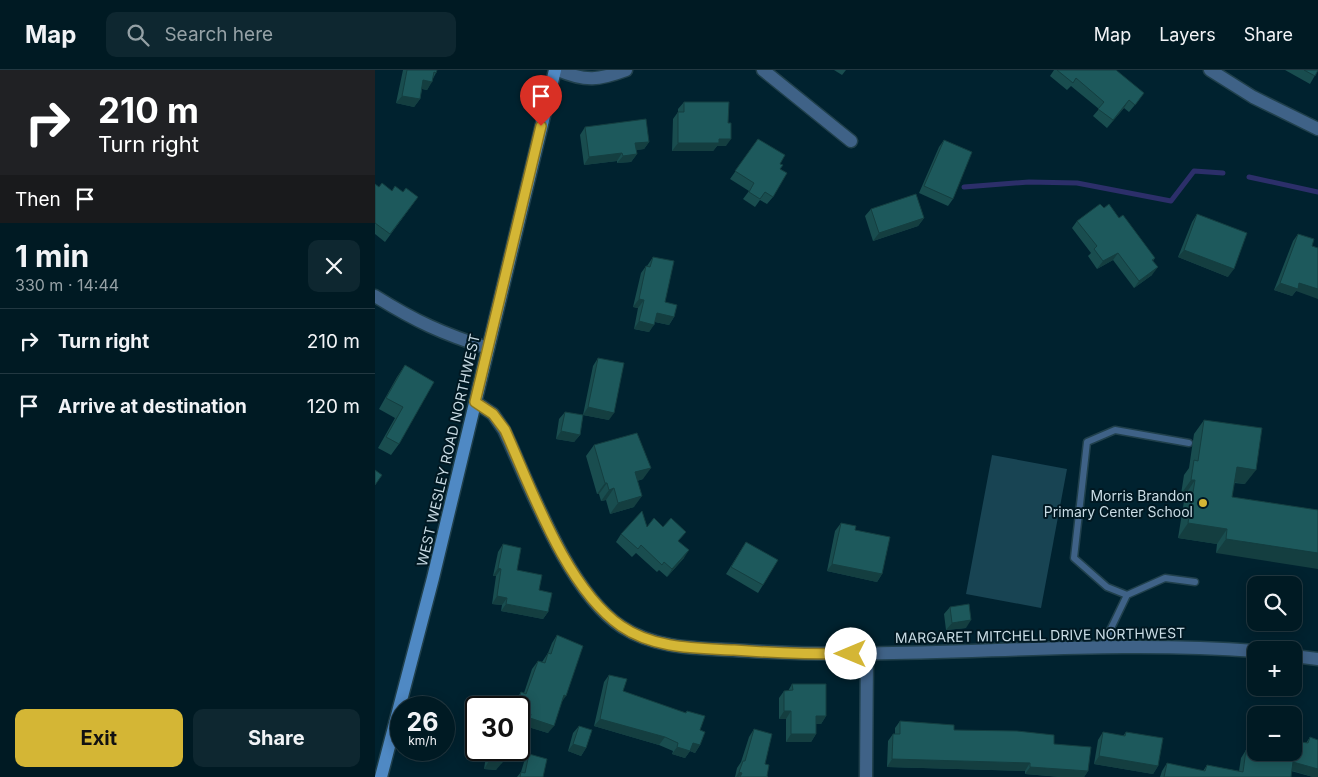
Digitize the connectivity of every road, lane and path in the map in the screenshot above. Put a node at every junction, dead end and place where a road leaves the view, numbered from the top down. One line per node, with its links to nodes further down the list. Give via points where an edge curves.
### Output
1 (556, 70): 2 (street, via 587,79 603,78); 8 (street, WEST WESLEY ROAD NORTHWEST)
2 (626, 70)
3 (763, 70): 6 (street)
4 (1210, 70): 5 (street, via 1253,97)
5 (1318, 129)
6 (851, 141)
7 (375, 296): 8 (street, via 407,317 446,335)
8 (488, 348): 9 (street, WEST WESLEY ROAD NORTHWEST)
9 (475, 402): 15 (street, MARGARET MITCHELL DRIVE NORTHWEST, via 493,414 505,430 556,542 598,607 621,627 649,640 679,647); 18 (street, WEST WESLEY ROAD NORTHWEST)
10 (1189, 443): 12 (lane, via 1115,430 1087,442 1074,558 1107,587)
11 (1195, 582): 12 (lane, via 1165,578)
12 (1127, 595): 13 (lane)
13 (1102, 647): 14 (street, MARGARET MITCHELL DRIVE NORTHWEST); 15 (street, MARGARET MITCHELL DRIVE NORTHWEST)
14 (1247, 651)
15 (867, 654): 19 (street)
16 (1302, 657): 17 (street)
17 (1318, 659)
18 (381, 777)
19 (866, 777)

